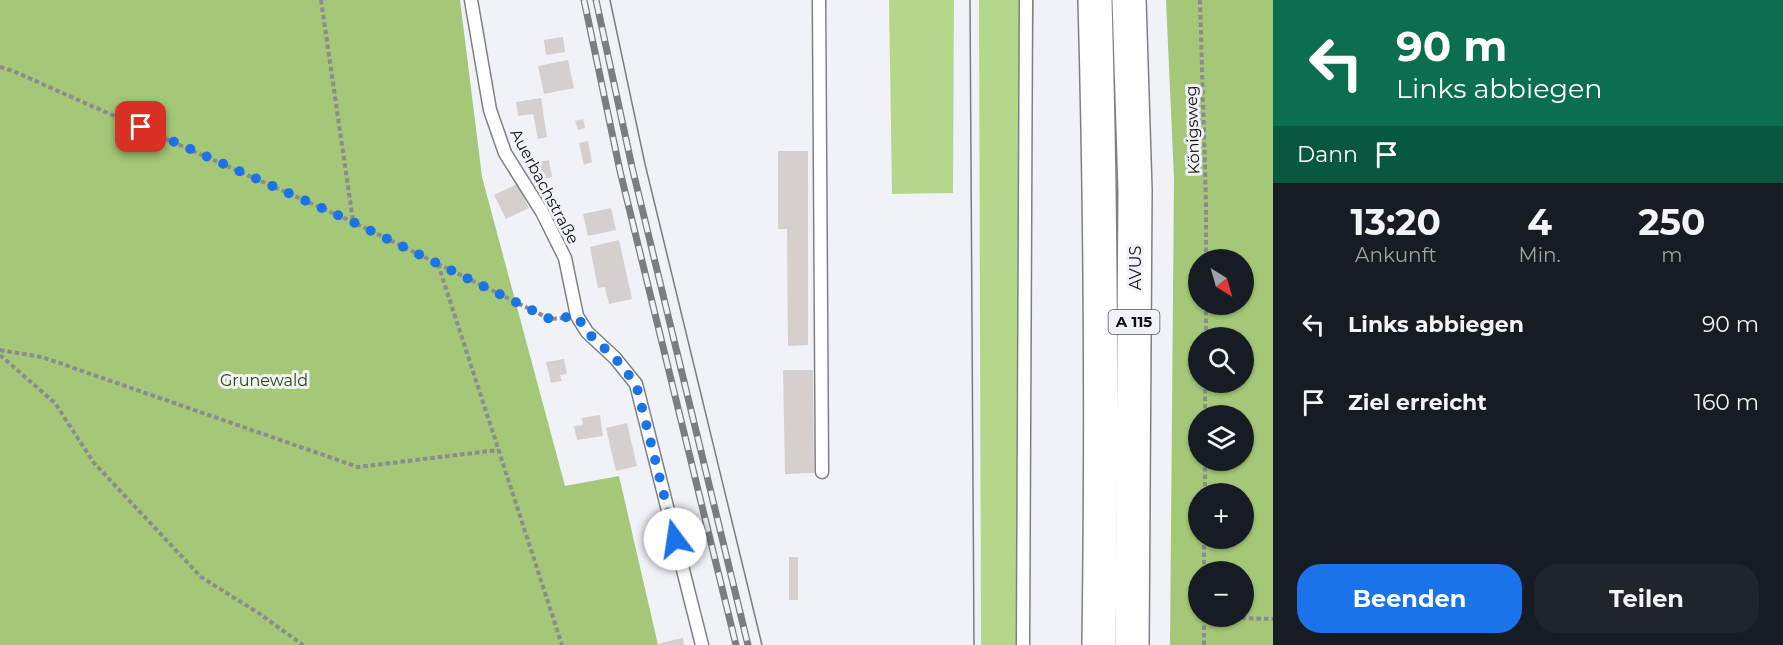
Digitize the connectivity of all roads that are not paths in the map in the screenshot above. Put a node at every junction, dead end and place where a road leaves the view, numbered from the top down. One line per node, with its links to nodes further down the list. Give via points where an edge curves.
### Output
1 (471, 0): 7 (lane, Auerbachstraße, via 490,110 505,153 565,258 577,316 636,384)
2 (819, 0): 6 (lane)
3 (1026, 0): 8 (lane)
4 (1095, 0): 9 (highway, A 115, via 1102,445)
5 (1129, 0): 10 (highway, AVUS / A 115, via 1135,190)
6 (822, 472)
7 (702, 645)
8 (1023, 645)
9 (1099, 645)
10 (1132, 645)

